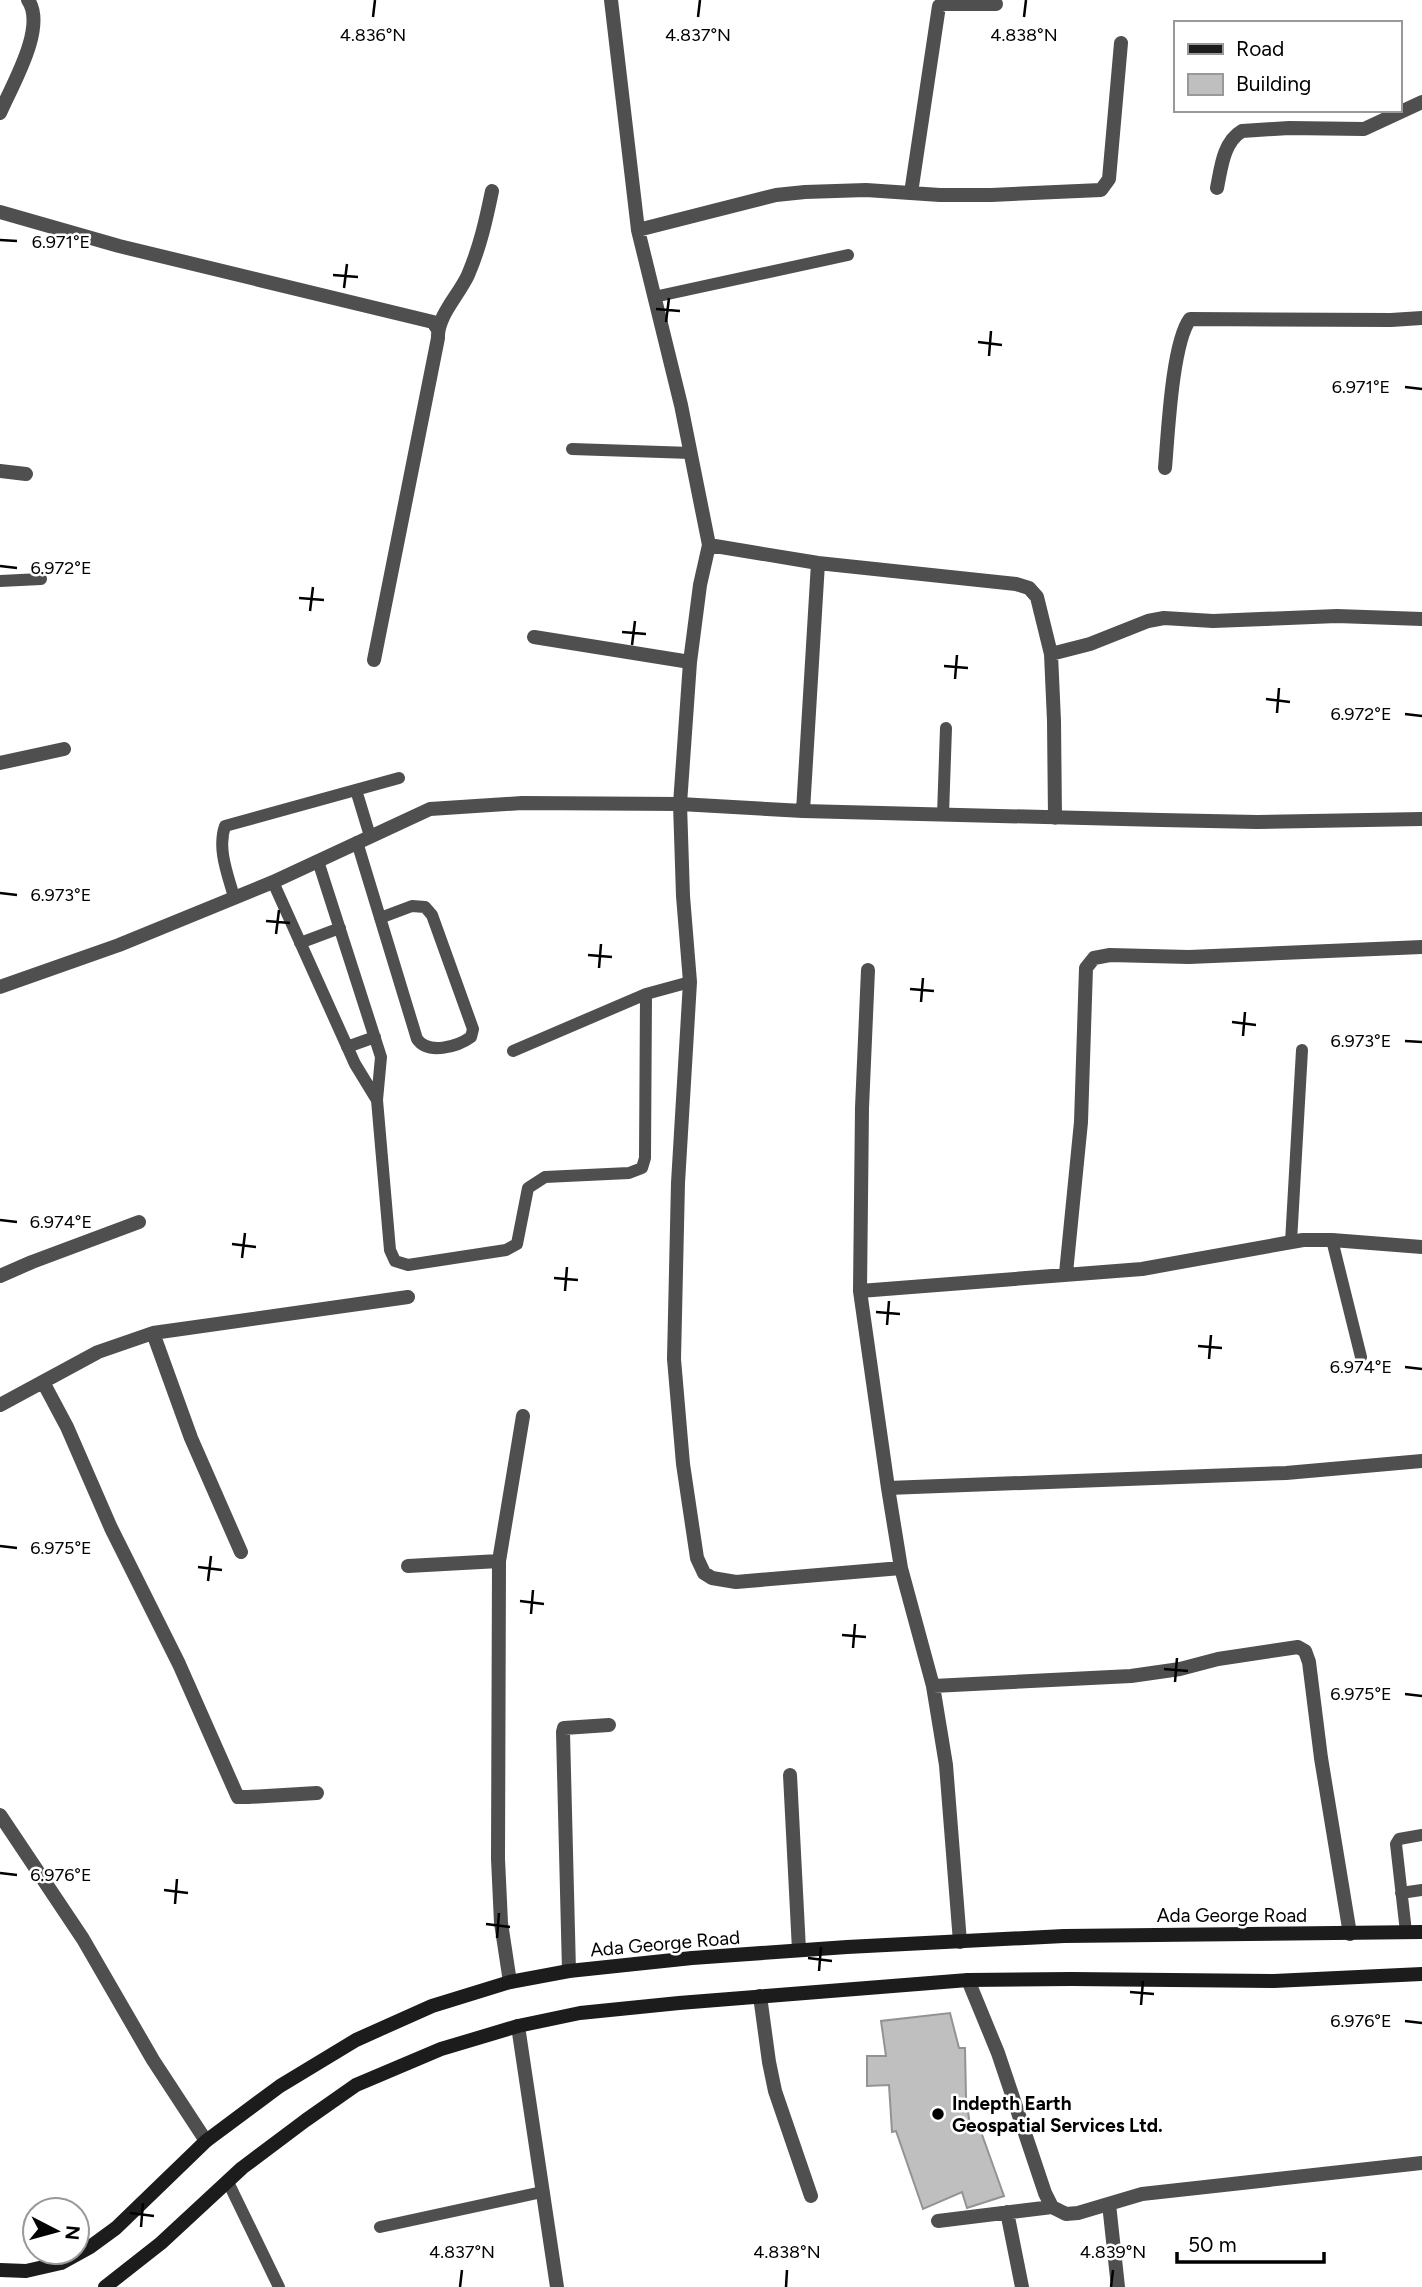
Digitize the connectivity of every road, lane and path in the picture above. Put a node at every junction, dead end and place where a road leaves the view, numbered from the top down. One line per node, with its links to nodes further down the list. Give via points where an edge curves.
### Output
1 (28, 0): 8 (street, via 33,8 34,34)
2 (611, 0): 13 (street)
3 (996, 4): 11 (street, via 939,6)
4 (1121, 43): 11 (street, via 1109,179 1101,190)
5 (1422, 102): 6 (street)
6 (1401, 112)
7 (1401, 112): 9 (street, via 1364,129 1242,131 1222,158)
8 (0, 113)
9 (1217, 188)
10 (492, 191): 17 (street, via 483,238 467,278)
11 (911, 193): 13 (street, via 866,190 776,195)
12 (0, 212): 17 (street, via 118,246 433,322)
13 (638, 230): 15 (street)
14 (848, 255): 15 (lane)
15 (654, 297): 19 (street)
16 (1422, 318): 20 (street, via 1189,319 1177,361)
17 (437, 328): 30 (street)
18 (572, 449): 19 (lane)
19 (691, 453): 23 (street)
20 (1165, 468)
21 (0, 471): 22 (street)
22 (26, 474)
23 (709, 545): 24 (street); 31 (street)
24 (818, 564): 29 (street, via 1029,588 1037,597); 38 (street)
25 (41, 579): 26 (lane)
26 (0, 581)
27 (1422, 619): 29 (street, via 1164,618)
28 (534, 636): 31 (street)
29 (1051, 654): 40 (street)
30 (374, 660)
31 (690, 662): 37 (street)
32 (946, 729): 39 (lane)
33 (64, 750): 34 (street)
34 (0, 763)
35 (399, 778): 36 (lane)
36 (356, 790): 42 (lane); 45 (lane, via 225,826 222,849)
37 (680, 804): 38 (street); 42 (street, via 522,803 430,809); 51 (street)
38 (803, 811): 39 (street)
39 (943, 815): 40 (street)
40 (1055, 818): 41 (street)
41 (1422, 819)
42 (364, 839): 43 (street); 46 (lane)
43 (318, 861): 44 (street); 47 (lane)
44 (273, 882): 45 (street); 48 (lane)
45 (234, 897): 52 (street, via 119,945)
46 (380, 918): 46 (lane, via 412,906 425,907 432,915 471,1037 430,1049 422,1046)
47 (340, 928): 48 (lane); 54 (lane)
48 (300, 943): 55 (lane)
49 (1422, 947): 63 (street, via 1094,958 1086,968 1081,1122)
50 (868, 970): 65 (street)
51 (690, 982): 53 (lane); 77 (street, via 678,1182 674,1359 697,1558 712,1578 736,1582)
52 (0, 987)
53 (646, 994): 57 (lane); 58 (lane, via 642,1168 629,1174 545,1177 528,1188 517,1244 506,1250 408,1265 395,1261 390,1250)
54 (375, 1037): 55 (lane); 58 (lane, via 382,1057)
55 (347, 1047): 58 (lane)
56 (1302, 1050): 61 (lane)
57 (513, 1051)
58 (377, 1100)
59 (139, 1222): 64 (street)
60 (1332, 1240): 61 (street); 62 (street); 68 (lane)
61 (1292, 1242): 63 (street, via 1142,1269)
62 (1422, 1247)
63 (1066, 1273): 65 (street)
64 (0, 1276)
65 (860, 1291): 73 (street)
66 (408, 1297): 67 (street)
67 (153, 1333): 69 (street, via 98,1352); 74 (street, via 191,1438)
68 (1362, 1357)
69 (43, 1382): 70 (street); 81 (street, via 238,1797)
70 (0, 1405)
71 (523, 1416): 75 (street)
72 (1422, 1461): 73 (street, via 1286,1473)
73 (887, 1488): 77 (street)
74 (241, 1552)
75 (499, 1561): 76 (street); 94 (street, via 498,1859)
76 (408, 1566)
77 (901, 1568): 78 (street)
78 (933, 1686): 88 (street, via 1132,1676 1298,1647 1305,1651); 89 (street, via 946,1765)
79 (609, 1725): 91 (street, via 564,1727 563,1732)
80 (790, 1775): 90 (street)
81 (317, 1793)
82 (0, 1815): 97 (street, via 83,1939)
83 (1422, 1835): 85 (lane, via 1399,1839 1396,1844)
84 (1422, 1890): 85 (lane)
85 (1401, 1893): 86 (lane)
86 (1406, 1932): 87 (main road, Ada George Road); 88 (main road, Ada George Road)
87 (1422, 1932)
88 (1350, 1934): 89 (main road, Ada George Road, via 1078,1936)
89 (960, 1942): 90 (main road, Ada George Road)
90 (800, 1950): 91 (main road, Ada George Road)
91 (569, 1971): 94 (main road, Ada George Road)
92 (1422, 1975): 93 (main road)
93 (968, 1980): 95 (main road); 103 (street)
94 (510, 1982): 97 (main road, Ada George Road, via 432,2006 356,2040 280,2086)
95 (760, 1996): 96 (main road, via 580,2013); 101 (street, via 775,2091)
96 (518, 2026): 99 (main road, via 441,2049 356,2085); 100 (street)
97 (206, 2141): 107 (main road, Ada George Road, via 116,2228 90,2247 61,2263 26,2271)
98 (1422, 2163): 102 (street, via 1142,2194)
99 (228, 2182): 108 (main road); 109 (lane)
100 (542, 2192): 106 (lane); 110 (street)
101 (811, 2196)
102 (1109, 2204): 103 (street, via 1066,2214); 112 (street)
103 (1052, 2207): 104 (street)
104 (1007, 2212): 105 (street); 111 (street)
105 (939, 2221)
106 (380, 2227)
107 (0, 2270)
108 (105, 2287)
109 (279, 2287)
110 (556, 2287)
111 (1022, 2287)
112 (1118, 2287)

